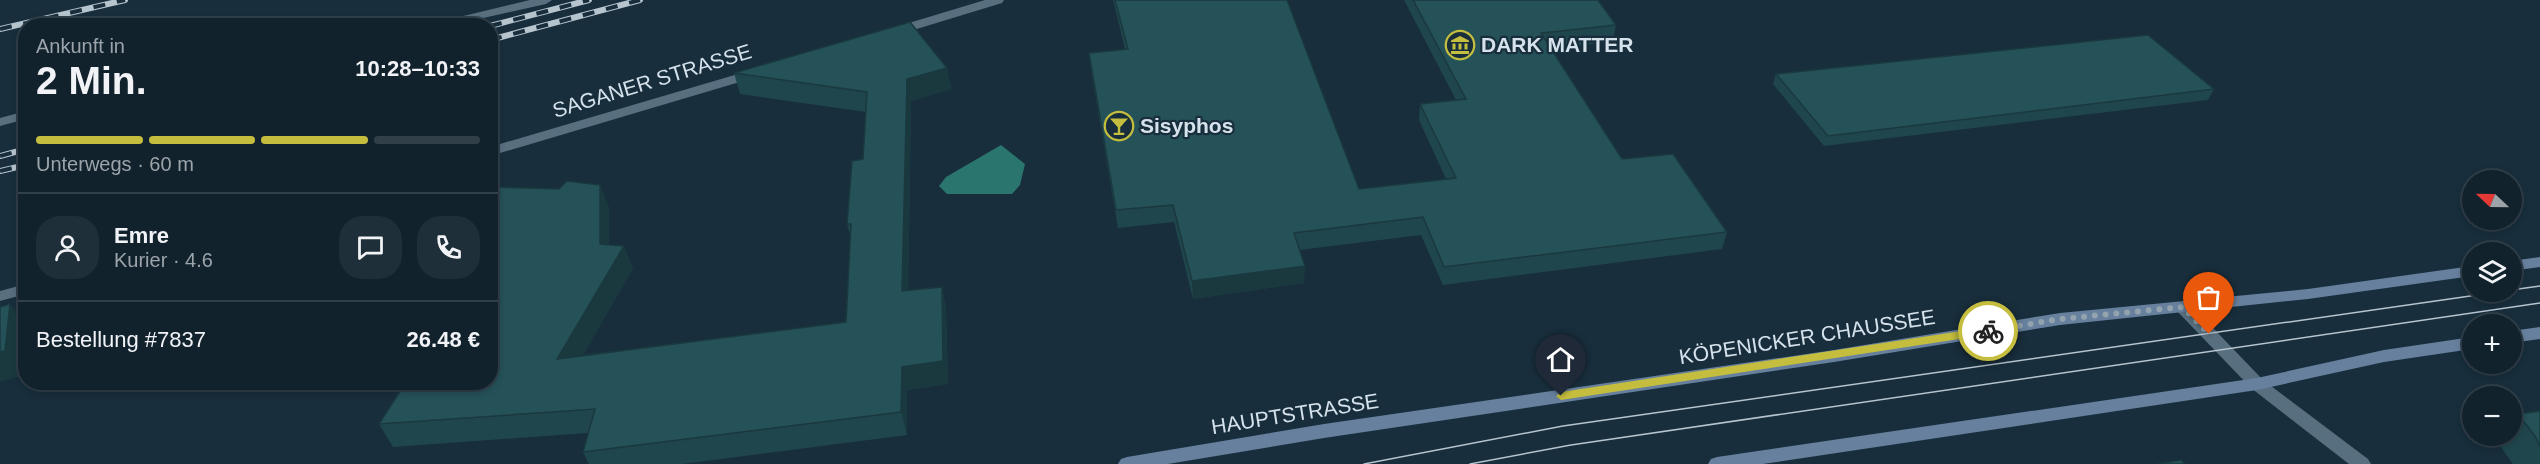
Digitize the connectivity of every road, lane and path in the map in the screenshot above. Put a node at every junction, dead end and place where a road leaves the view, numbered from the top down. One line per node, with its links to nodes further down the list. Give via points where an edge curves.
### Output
1 (546, 0): 3 (street)
2 (998, 0): 4 (street)
3 (464, 18)
4 (874, 37)
5 (773, 67): 8 (street, SAGANER STRASSE)
6 (18, 117): 7 (street)
7 (0, 122)
8 (498, 150)
9 (2540, 262): 10 (main road)
10 (2522, 264)
11 (2462, 272): 14 (main road, KÖPENICKER CHAUSSEE)
12 (18, 291): 13 (street)
13 (0, 296)
14 (2183, 307): 18 (street); 19 (main road, KÖPENICKER CHAUSSEE, via 2060,319)
15 (2540, 333): 16 (main road)
16 (2522, 335)
17 (2462, 344): 18 (main road, via 2384,356)
18 (2257, 384): 21 (main road); 22 (street)
19 (1471, 409): 20 (main road, HAUPTSTRASSE)
20 (1127, 464)
21 (1717, 464)
22 (2362, 464)

